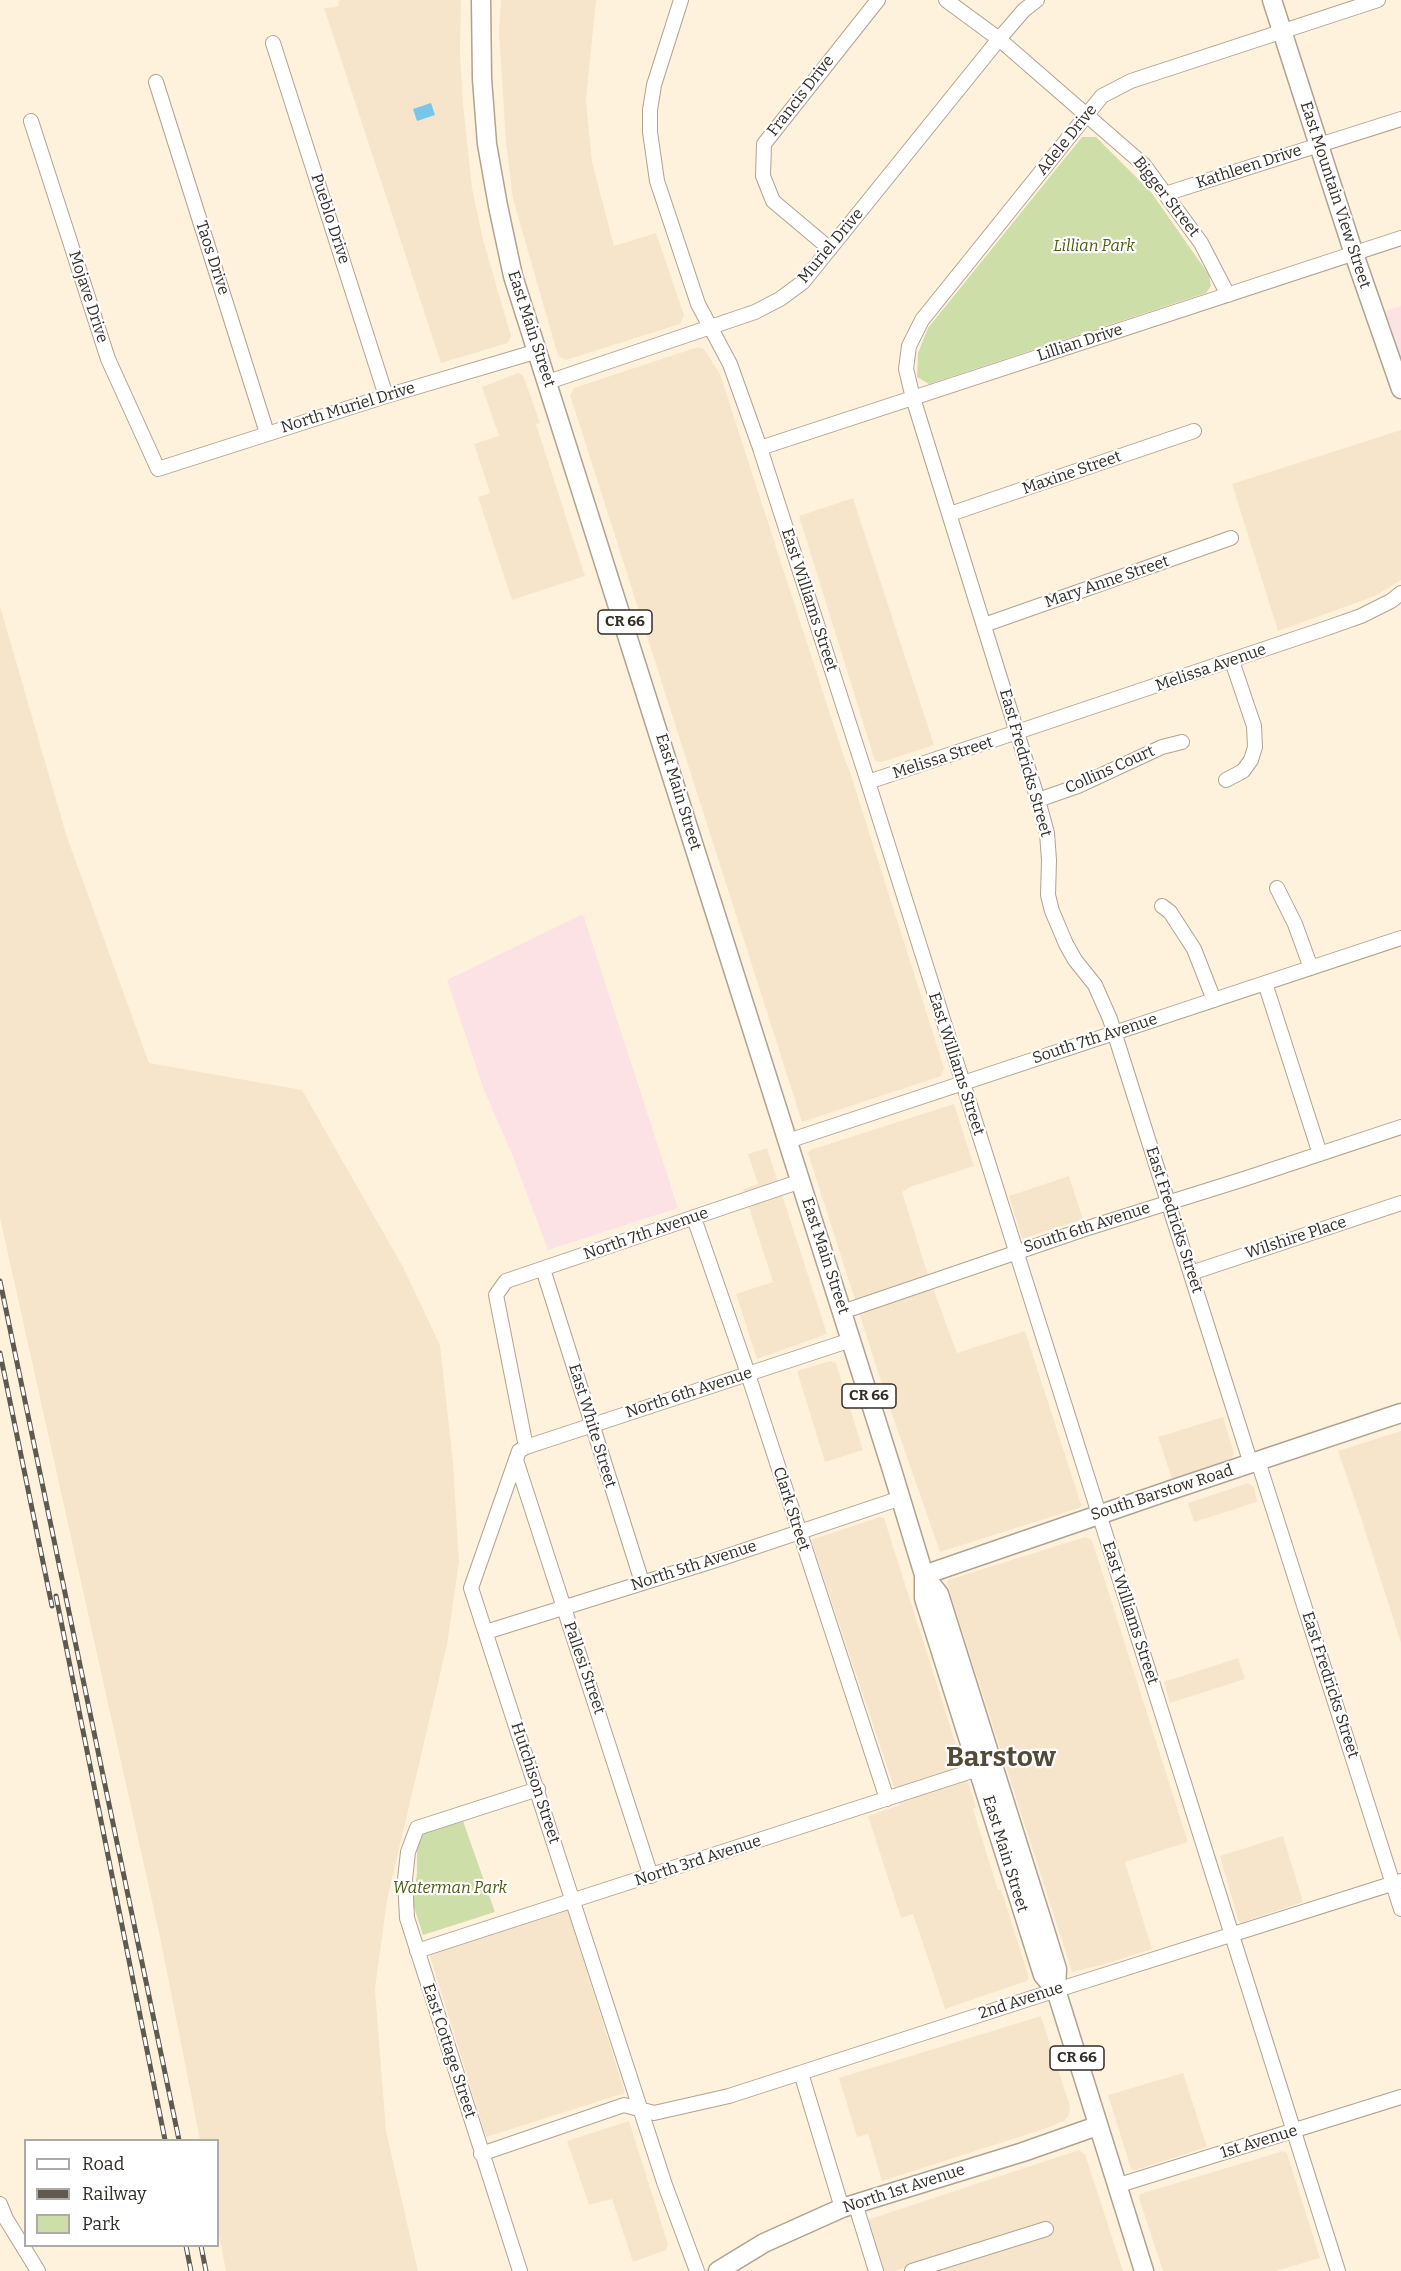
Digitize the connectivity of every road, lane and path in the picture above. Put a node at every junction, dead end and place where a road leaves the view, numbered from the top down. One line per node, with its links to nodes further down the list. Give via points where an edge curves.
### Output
1 (481, 0): 22 (main road, East Main Street / CR 66, via 482,79 490,160 513,276)
2 (681, 0): 21 (street, East Williams Street, via 654,85 650,132 657,182)
3 (878, 0): 18 (street, Francis Drive, via 764,144 763,176 773,201)
4 (946, 0): 9 (street, Bigger Street)
5 (1037, 0): 9 (street, Muriel Drive)
6 (1272, 0): 8 (main road, East Mountain View Street)
7 (1378, 0): 8 (street, Adele Drive)
8 (1282, 31): 12 (street, Adele Drive, via 1131,81 1102,96); 15 (main road, East Mountain View Street)
9 (999, 39): 12 (street, Bigger Street); 18 (street, Muriel Drive)
10 (273, 43): 25 (street, Pueblo Drive)
11 (156, 82): 28 (street, Taos Drive)
12 (1087, 115): 16 (street, Bigger Street, via 1133,155); 26 (street, Adele Drive, via 922,320 909,346 906,369)
13 (1401, 118): 15 (street, Kathleen Drive)
14 (31, 121): 30 (street, Mojave Drive, via 108,359)
15 (1319, 145): 16 (street, Kathleen Drive); 19 (main road, East Mountain View Street)
16 (1166, 194): 20 (street, Bigger Street, via 1201,243)
17 (1401, 238): 19 (street, Lillian Drive)
18 (830, 249): 21 (street, Muriel Drive, via 803,282 780,299)
19 (1354, 254): 20 (street, Lillian Drive); 24 (main road, East Mountain View Street)
20 (1228, 294): 26 (street, Lillian Drive)
21 (709, 327): 23 (street, Muriel Drive); 29 (street, East Williams Street, via 730,364)
22 (538, 351): 23 (main road, East Main Street / CR 66); 25 (street, North Muriel Drive)
23 (548, 382): 50 (main road, East Main Street / CR 66)
24 (1401, 389)
25 (386, 396): 28 (street, North Muriel Drive)
26 (913, 398): 29 (street, Lillian Drive); 31 (street, East Fredricks Street)
27 (1194, 431): 31 (street, Maxine Street)
28 (267, 433): 30 (street, North Muriel Drive)
29 (760, 448): 39 (street, East Williams Street)
30 (158, 469)
31 (950, 514): 34 (street, East Fredricks Street)
32 (1231, 538): 34 (street, Mary Anne Street)
33 (1401, 593): 35 (street, Melissa Avenue, via 1361,616)
34 (984, 625): 36 (street, East Fredricks Street)
35 (1232, 661): 36 (street, Melissa Avenue); 38 (street, via 1254,726 1255,747 1244,771)
36 (1017, 733): 39 (street, Melissa Street); 40 (street, East Fredricks Street)
37 (1182, 742): 40 (street, Collins Court)
38 (1226, 780)
39 (868, 782): 48 (street, East Williams Street)
40 (1038, 800): 47 (street, East Fredricks Street, via 1047,833 1052,911 1075,960 1095,985)
41 (1277, 888): 44 (street)
42 (1162, 906): 46 (street, via 1194,949)
43 (1401, 938): 44 (street, South 7th Avenue)
44 (1311, 968): 45 (street, South 7th Avenue)
45 (1265, 983): 46 (street, South 7th Avenue); 51 (street)
46 (1214, 1000): 47 (street, South 7th Avenue)
47 (1114, 1033): 48 (street, South 7th Avenue); 53 (street, East Fredricks Street)
48 (962, 1083): 50 (street, South 7th Avenue); 56 (street, East Williams Street)
49 (1401, 1127): 51 (street, South 6th Avenue)
50 (788, 1141): 52 (main road, East Main Street / CR 66)
51 (1320, 1154): 53 (street, South 6th Avenue)
52 (801, 1181): 55 (street, North 7th Avenue); 59 (main road, East Main Street / CR 66)
53 (1168, 1202): 56 (street, South 6th Avenue); 58 (street, East Fredricks Street)
54 (1401, 1203): 58 (street, Wilshire Place)
55 (694, 1218): 57 (street, North 7th Avenue); 61 (street, Clark Street)
56 (1016, 1252): 59 (street, South 6th Avenue); 68 (street, East Williams Street)
57 (543, 1269): 63 (street, East White Street); 64 (street, North 7th Avenue, via 506,1281 496,1294)
58 (1191, 1273): 66 (street, East Fredricks Street)
59 (842, 1312): 60 (main road, East Main Street / CR 66)
60 (852, 1340): 61 (street, North 6th Avenue); 67 (main road, East Main Street / CR 66)
61 (748, 1374): 63 (street, North 6th Avenue); 69 (street, Clark Street)
62 (1401, 1413): 66 (main road, South Barstow Road)
63 (591, 1425): 64 (street, North 6th Avenue); 71 (street, East White Street)
64 (526, 1447): 65 (street, Hutchison Street, via 519,1451)
65 (516, 1460): 72 (street, Pallesi Street); 73 (street, Hutchison Street, via 471,1588)
66 (1254, 1463): 68 (main road, South Barstow Road); 78 (street, East Fredricks Street)
67 (901, 1498): 69 (street, North 5th Avenue); 70 (main road, East Main Street / CR 66)
68 (1098, 1515): 70 (main road, South Barstow Road); 81 (street, East Williams Street)
69 (798, 1531): 71 (street, North 5th Avenue); 76 (street, Clark Street)
70 (924, 1575): 74 (main road, East Main Street / CR 66, via 924,1598); 83 (main road, East Main Street / CR 66, via 939,1594 1057,1969)
71 (642, 1582): 72 (street, North 5th Avenue)
72 (563, 1607): 73 (street, North 5th Avenue); 77 (street, Pallesi Street)
73 (486, 1632): 75 (street, Hutchison Street)
74 (978, 1769): 76 (street, North 3rd Avenue); 83 (main road, East Main Street / CR 66, via 1042,1975)
75 (537, 1789): 79 (street, Hutchison Street); 82 (street, East Cottage Street, via 417,1828 408,1852 405,1879 407,1918)
76 (887, 1799): 77 (street, North 3rd Avenue)
77 (651, 1876): 79 (street, North 3rd Avenue)
78 (1397, 1883): 80 (street, East Fredricks Street); 81 (street, 2nd Avenue)
79 (573, 1902): 82 (street, North 3rd Avenue); 86 (street, Hutchison Street)
80 (1401, 1909)
81 (1232, 1935): 83 (street, 2nd Avenue); 88 (street, East Williams Street)
82 (417, 1951): 89 (street, East Cottage Street)
83 (1056, 1990): 84 (street, 2nd Avenue); 87 (main road, East Main Street / CR 66)
84 (801, 2073): 86 (street, 2nd Avenue, via 729,2096 654,2113); 92 (street)
85 (1401, 2097): 88 (street, 1st Avenue)
86 (640, 2109): 89 (street, 2nd Avenue, via 624,2105); 96 (street, Hutchison Street)
87 (1097, 2126): 90 (main road, CR 66); 92 (main road, North 1st Avenue)
88 (1293, 2131): 90 (street, 1st Avenue); 101 (street, East Williams Street)
89 (481, 2154): 95 (street, East Cottage Street)
90 (1116, 2186): 100 (main road, CR 66)
91 (0, 2204): 94 (street)
92 (849, 2206): 97 (main road, North 1st Avenue, via 764,2243); 98 (street)
93 (1046, 2229): 99 (street)
94 (38, 2271)
95 (520, 2271)
96 (697, 2271)
97 (718, 2271)
98 (876, 2271)
99 (912, 2271)
100 (1144, 2271)
101 (1338, 2271)

